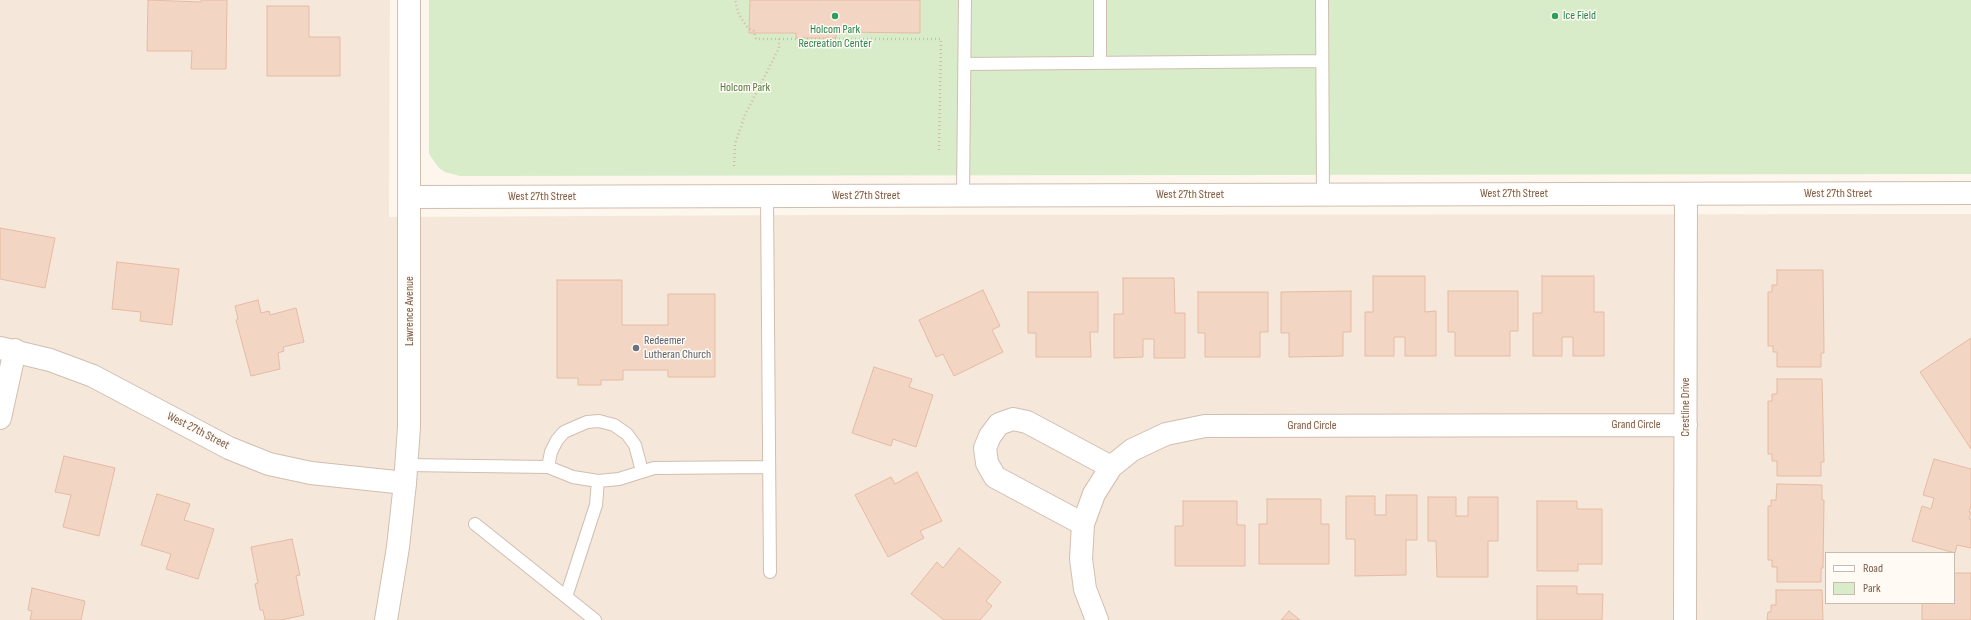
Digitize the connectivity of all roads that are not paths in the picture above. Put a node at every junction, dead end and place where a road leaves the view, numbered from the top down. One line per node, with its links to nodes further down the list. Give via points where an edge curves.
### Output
1 (409, 0): 13 (street, Lawrence Avenue)
2 (965, 0): 7 (lane)
3 (1100, 0): 6 (lane)
4 (1322, 0): 5 (lane)
5 (1322, 60): 6 (lane); 10 (lane)
6 (1100, 62): 7 (lane)
7 (964, 64): 12 (lane)
8 (1971, 193): 9 (street, West 27th Street)
9 (1686, 194): 10 (street, West 27th Street); 16 (street, Crestline Drive)
10 (1323, 195): 12 (street, West 27th Street)
11 (767, 196): 12 (street, West 27th Street); 13 (street, West 27th Street); 18 (lane)
12 (963, 196)
13 (410, 197): 21 (street, Lawrence Avenue, via 410,359)
14 (7, 349): 15 (street); 21 (street, West 27th Street, via 50,360 93,376 229,448 269,464 311,473)
15 (0, 418)
16 (1686, 425): 19 (street, Grand Circle, via 1205,426 1166,434 1132,450); 30 (street, Crestline Drive)
17 (548, 467): 20 (lane, via 551,452 564,432 587,422 599,422 614,425 627,434 635,445); 21 (lane); 22 (lane, via 573,477)
18 (769, 467): 20 (lane, via 654,468); 25 (lane)
19 (1111, 467): 24 (street, Grand Circle, via 1094,494); 24 (street, via 1027,422 1013,419 999,424 990,436 985,448 987,463 995,477)
20 (642, 471): 22 (lane, via 619,479)
21 (406, 474): 27 (street, Lawrence Avenue)
22 (598, 481): 26 (lane, via 596,505)
23 (475, 524): 26 (lane)
24 (1084, 524): 29 (street, Grand Circle, via 1080,559 1085,589)
25 (770, 572)
26 (566, 596): 28 (lane)
27 (386, 620)
28 (595, 620)
29 (1097, 620)
30 (1685, 620)

